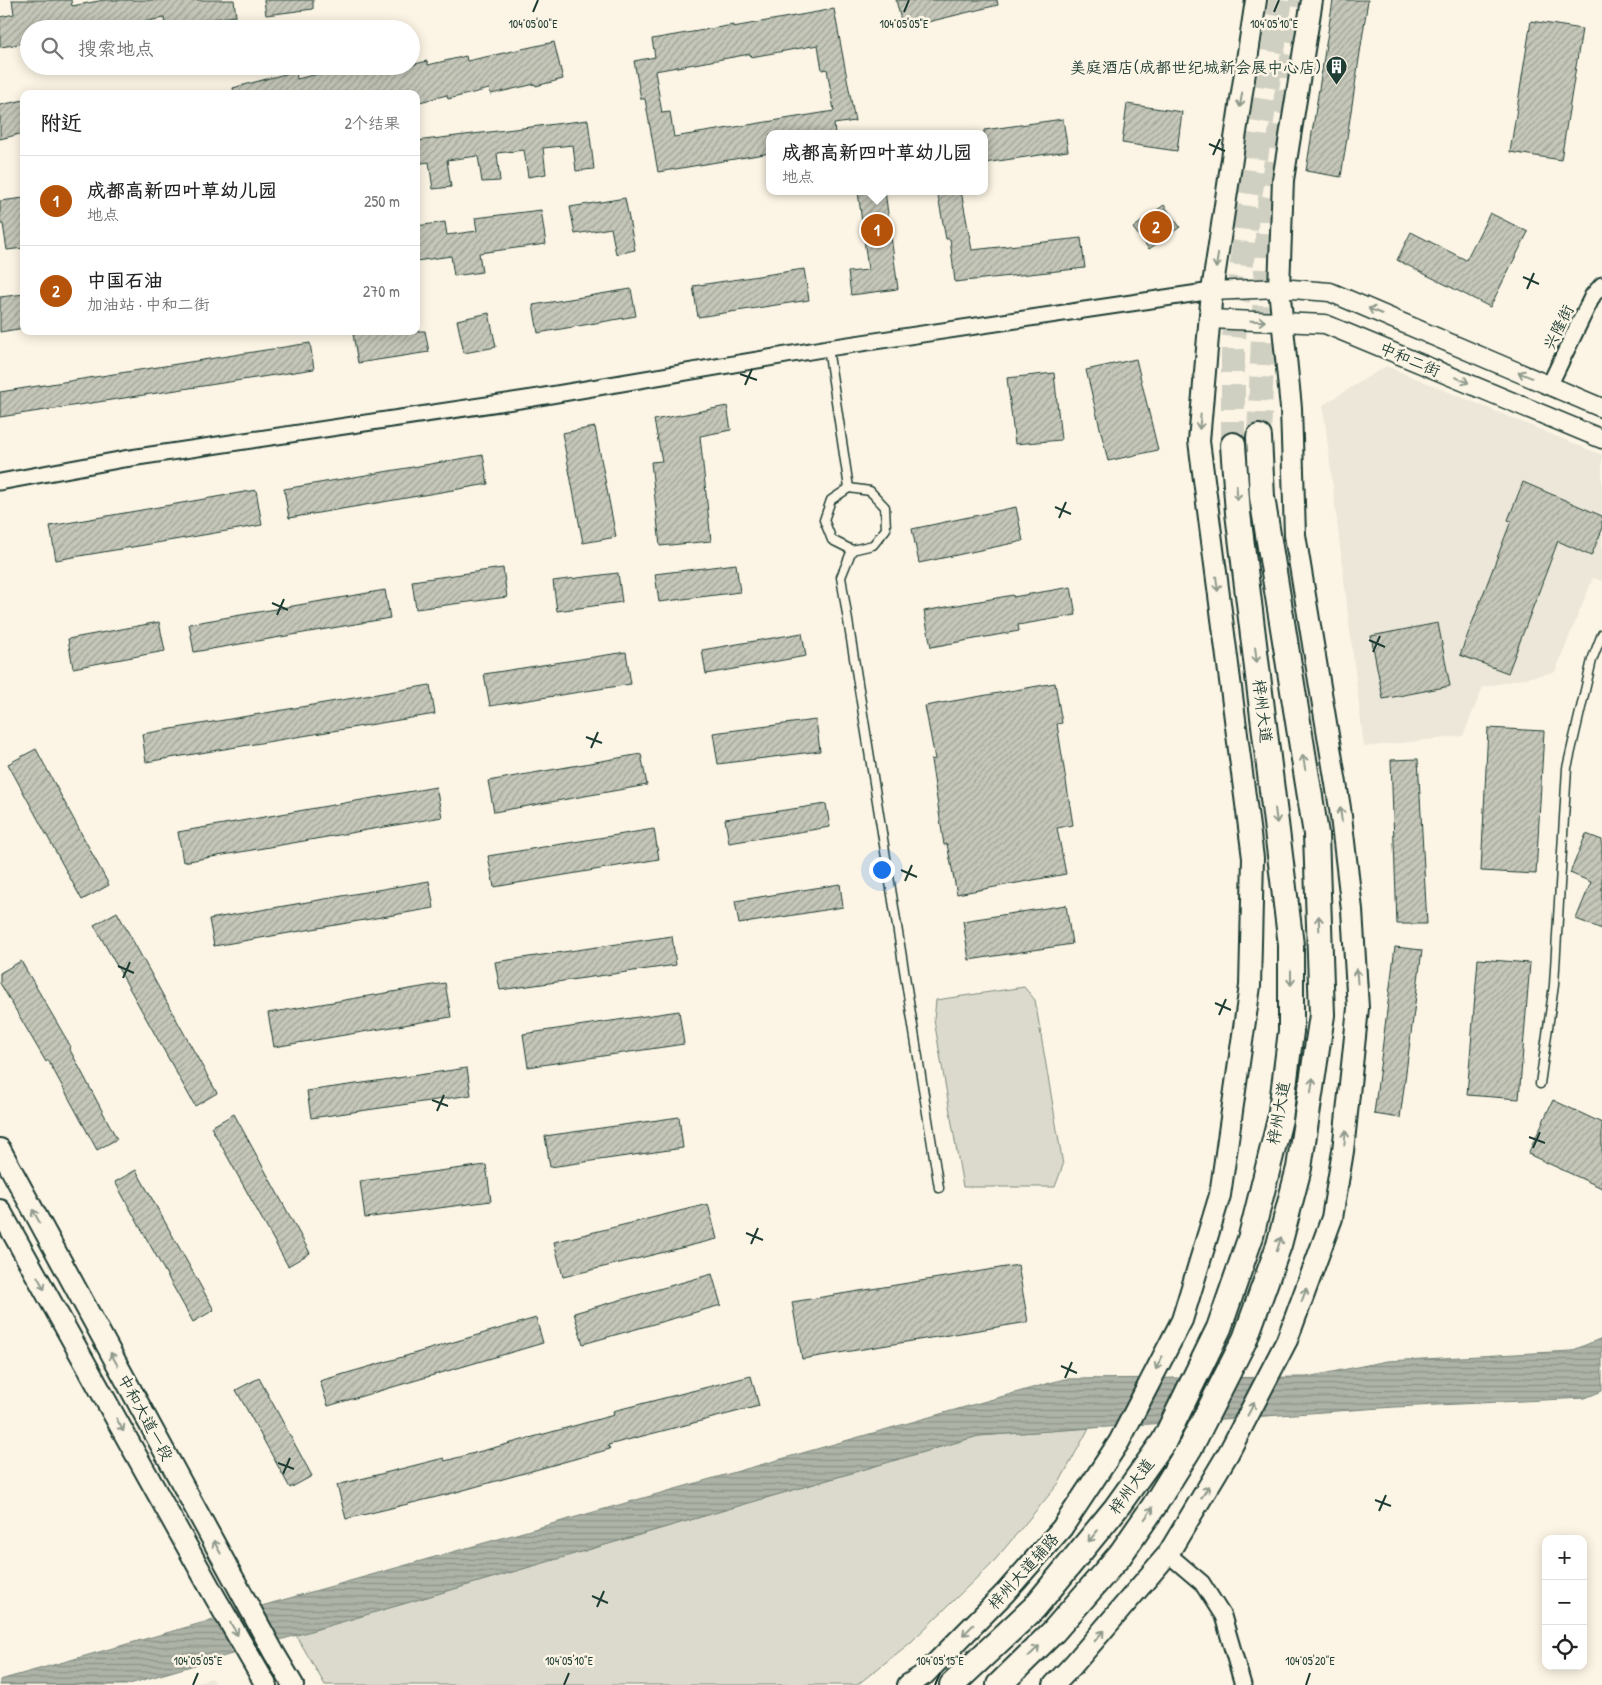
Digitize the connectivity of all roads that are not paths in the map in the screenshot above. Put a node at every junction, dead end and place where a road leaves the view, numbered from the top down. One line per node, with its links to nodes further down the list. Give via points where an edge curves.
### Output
1 (1256, 0): 5 (main road, 梓州大道辅路, one-way to 5)
2 (1312, 0): 4 (main road, via 1283,180)
3 (1602, 285): 9 (street, 兴隆街, via 1593,295)
4 (1278, 288): 5 (street, 中和二街); 7 (main road); 9 (street, 中和二街, one-way to 4, via 1330,292)
5 (1212, 291): 6 (main road, 梓州大道辅路); 8 (street)
6 (1210, 319): 7 (street, 中和二街, one-way to 7); 25 (main road, 梓州大道辅路, one-way to 25, via 1199,441 1253,858 1250,986 1220,1194 1182,1320 1119,1442 1062,1528 1005,1593 925,1674)
7 (1281, 322): 12 (street, 中和二街, one-way to 12, via 1325,324); 22 (main road, one-way to 7, via 1229,1452 1287,1340 1332,1218 1344,1151 1358,1008 1352,910 1340,808 1295,535 1291,408)
8 (828, 348): 14 (street, via 533,398 124,459); 15 (lane)
9 (1549, 386): 10 (street, 中和二街)
10 (1602, 408)
11 (1259, 437): 27 (highway, 梓州大道, one-way to 11, via 1053,1632 1120,1555 1192,1446 1245,1339 1279,1244 1299,1168 1322,1015 1316,834 1262,497)
12 (1602, 439)
13 (1233, 445): 26 (highway, 梓州大道, one-way to 26, via 1238,513 1291,945 1291,1031 1280,1119 1251,1236 1219,1328 1164,1440 1116,1508 1034,1608)
14 (0, 482)
15 (849, 488): 16 (lane, via 831,500 824,520 832,540); 16 (lane, via 870,491 885,507 886,528 873,545)
16 (852, 550): 20 (lane, via 841,577)
17 (1602, 634): 18 (lane, via 1592,660 1567,768 1554,985)
18 (1540, 1084)
19 (0, 1150): 24 (main road, 中和大道一段, one-way to 19)
20 (939, 1188)
21 (0, 1210): 23 (main road, 中和大道一段, one-way to 23)
22 (1168, 1554): 28 (main road, one-way to 22); 29 (street, via 1202,1583 1223,1616)
23 (260, 1677)
24 (294, 1685)
25 (908, 1685)
26 (952, 1685)
27 (999, 1685)
28 (1054, 1685)
29 (1243, 1685)

